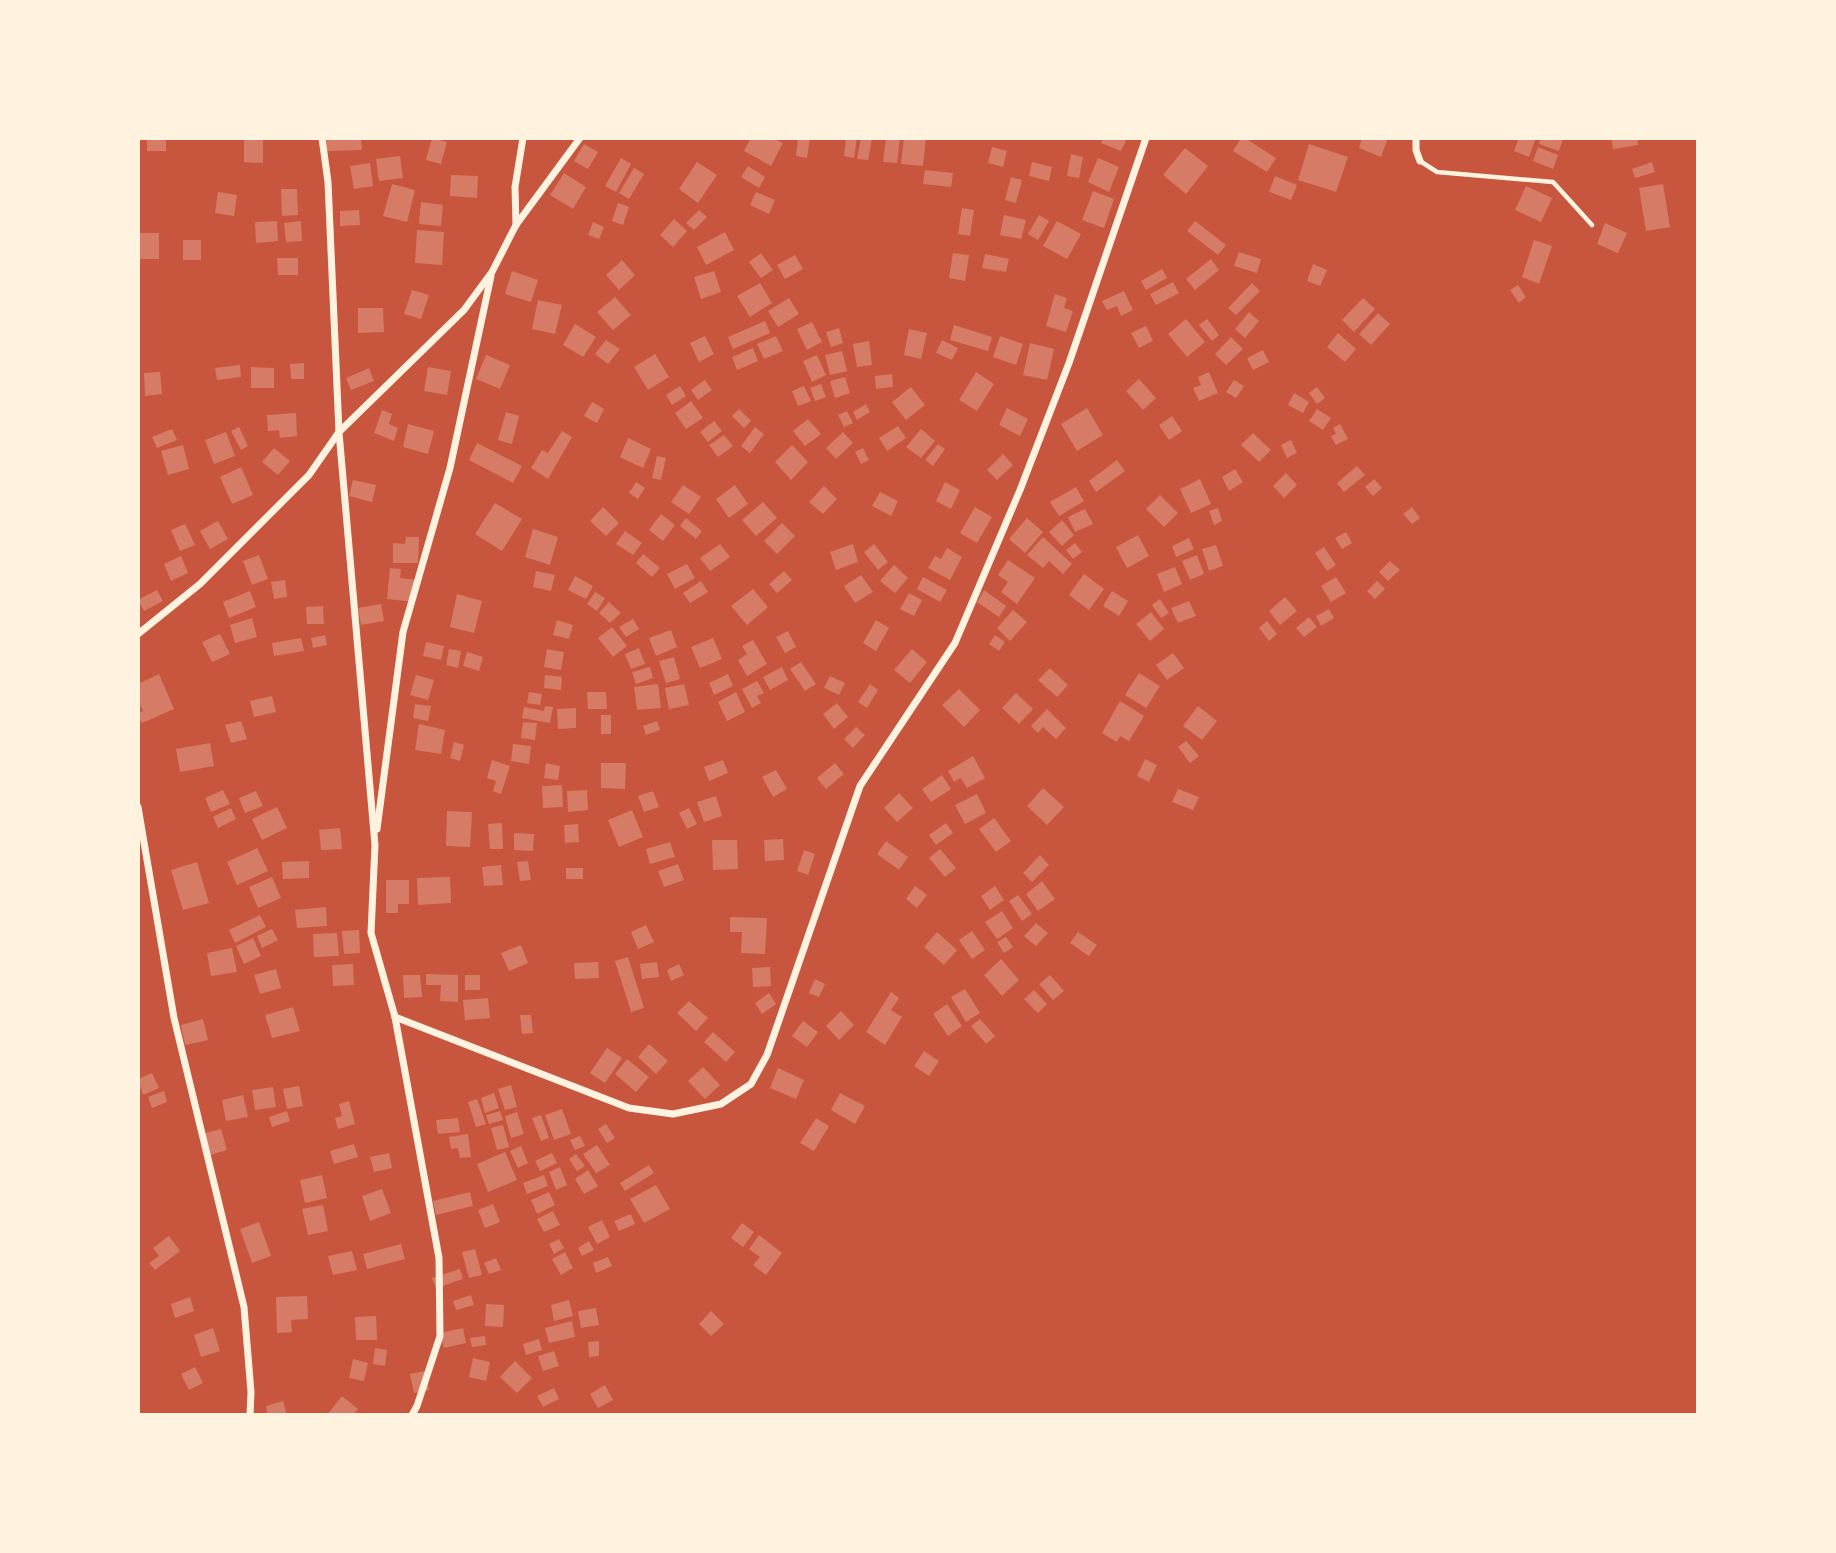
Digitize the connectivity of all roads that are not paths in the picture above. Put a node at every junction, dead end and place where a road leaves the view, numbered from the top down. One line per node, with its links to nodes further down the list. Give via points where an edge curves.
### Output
1 (322, 138): 10 (street)
2 (523, 138): 7 (street, via 515,187)
3 (580, 138): 7 (street)
4 (1146, 138): 14 (street, via 1020,490 955,643 860,786 766,1055 751,1084 721,1104 673,1114 628,1108)
5 (1416, 138): 6 (street)
6 (1420, 161): 8 (lane, via 1437,172 1553,182)
7 (516, 225): 9 (street)
8 (1592, 225)
9 (492, 272): 10 (street, via 464,310); 13 (street, via 450,468 403,632)
10 (340, 432): 11 (street, via 309,475 200,584); 13 (street)
11 (138, 634)
12 (138, 807): 15 (street, via 174,1018 244,1307)
13 (375, 845): 14 (street, via 371,933)
14 (395, 1017): 16 (street, via 439,1258 440,1336)
15 (250, 1415)
16 (412, 1415)

